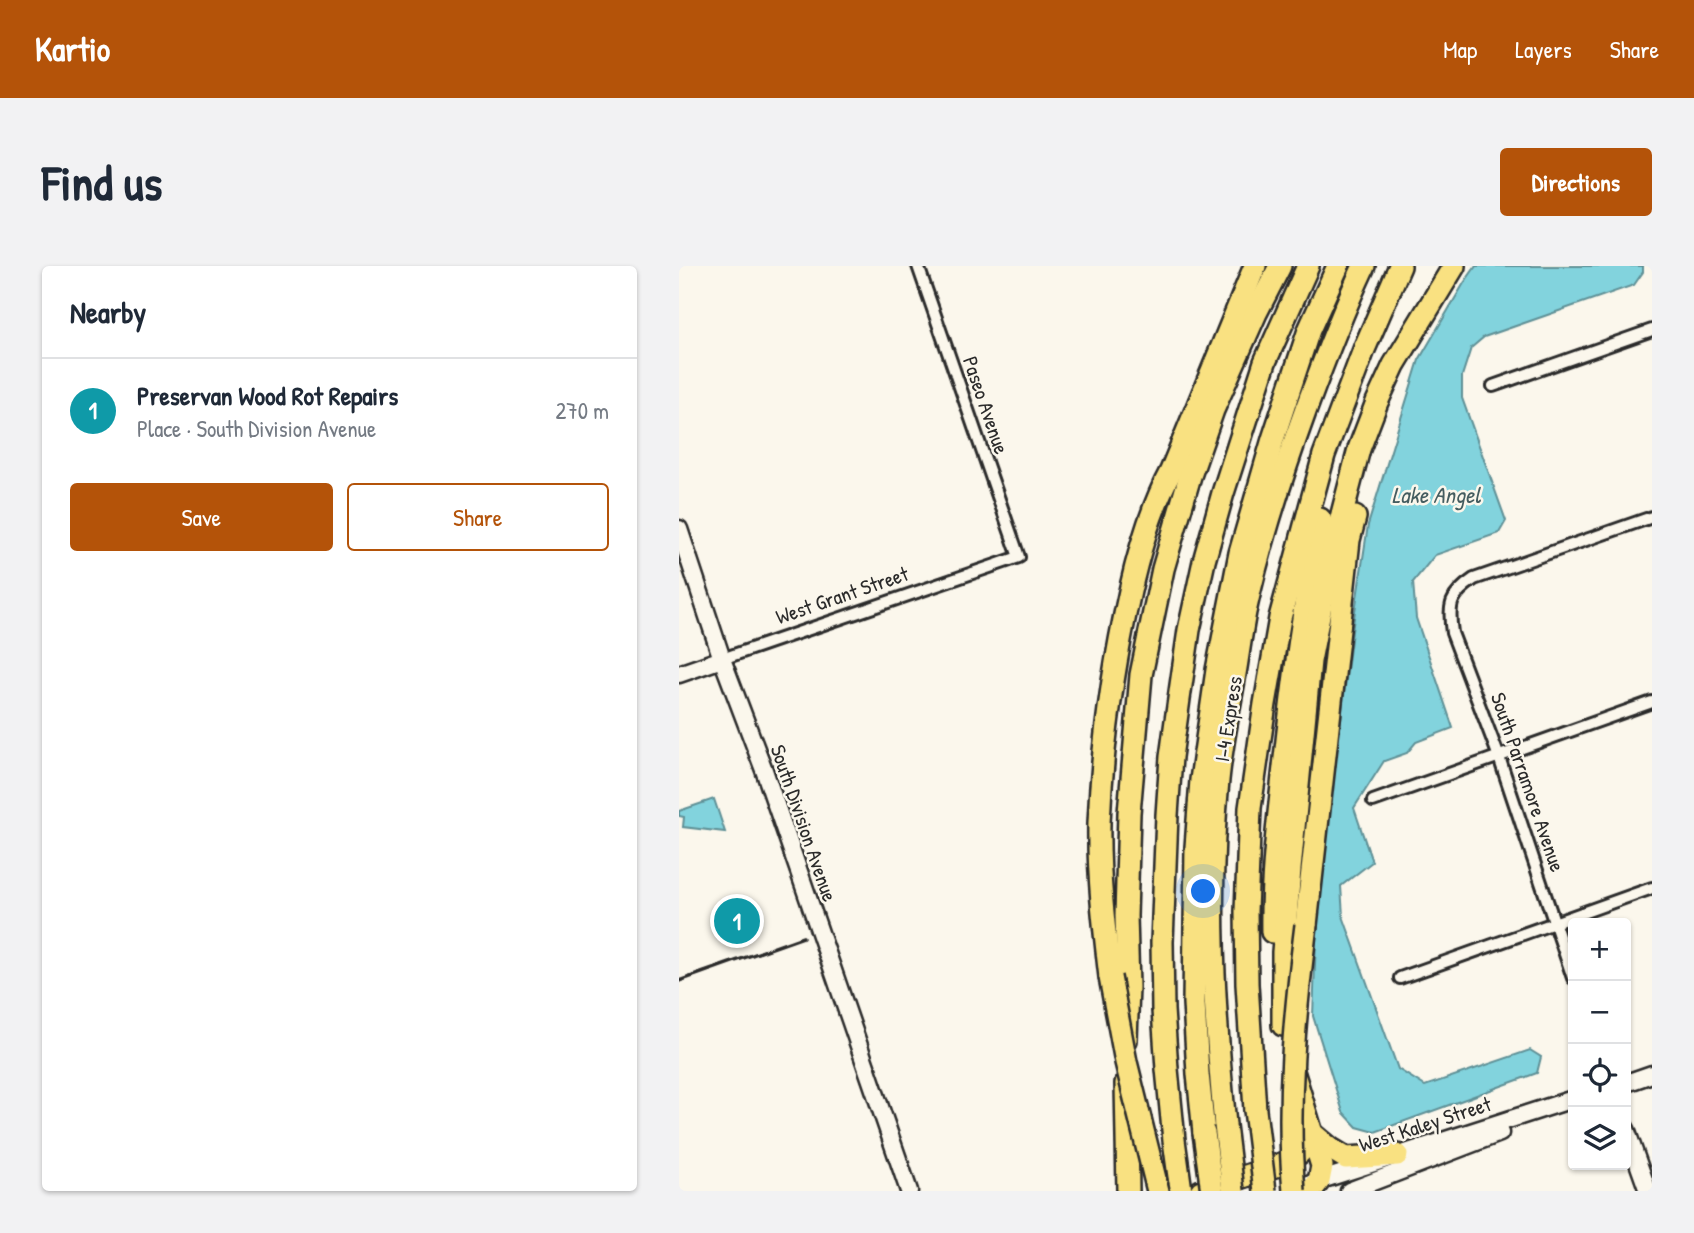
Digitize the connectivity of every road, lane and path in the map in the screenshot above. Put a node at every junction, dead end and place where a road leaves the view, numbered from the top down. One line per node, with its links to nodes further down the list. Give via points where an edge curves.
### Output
1 (918, 266): 16 (street, Paseo Avenue)
2 (1255, 266): 13 (highway)
3 (1280, 266): 23 (highway, via 1213,410 1163,569 1141,675)
4 (1308, 266): 43 (highway, via 1265,362 1204,561 1171,757 1163,891 1163,1010)
5 (1338, 266): 45 (highway, I-4 Express, bridge, via 1298,362 1241,553 1201,780 1194,1003)
6 (1364, 266): 46 (highway, I-4 Express, bridge, via 1318,375 1278,490 1245,612 1218,780 1212,903 1216,1023)
7 (1400, 266): 12 (highway)
8 (1454, 266): 9 (highway)
9 (1435, 298): 28 (highway, via 1394,365 1359,449 1322,596 1310,661 1290,869); 48 (highway, bridge, via 1370,451 1349,540 1296,1006 1290,1114)
10 (1652, 330): 11 (street)
11 (1493, 386)
12 (1324, 455): 28 (highway, via 1325,493 1296,654 1273,877 1273,968); 47 (highway, bridge, via 1280,618 1250,808 1247,984)
13 (1171, 471): 23 (highway, via 1139,586 1118,725 1115,810); 27 (highway, via 1135,568 1105,729 1099,824 1101,897)
14 (1652, 517): 20 (street, South Parramore Avenue, via 1474,579 1460,588 1449,613 1452,633)
15 (679, 529): 17 (street, South Division Avenue)
16 (1019, 557): 17 (street, West Grant Street)
17 (722, 659): 18 (street, West Grant Street); 39 (street, South Division Avenue)
18 (679, 674)
19 (1652, 702): 20 (street)
20 (1499, 757): 21 (street); 24 (street, South Parramore Avenue)
21 (1373, 801)
22 (1652, 888): 24 (street)
23 (1126, 916): 27 (highway)
24 (1555, 923): 25 (street, South Parramore Avenue); 26 (street)
25 (1568, 963)
26 (1400, 978)
27 (1119, 982): 37 (highway, via 1134,1044); 40 (highway, via 1126,1044); 42 (highway, bridge, via 1126,1062)
28 (1283, 1025): 31 (highway)
29 (1652, 1074): 30 (street)
30 (1631, 1081)
31 (1302, 1099): 34 (highway); 44 (highway, via 1306,1144 1300,1153 1279,1165)
32 (1568, 1104): 36 (street, West Kaley Street)
33 (1568, 1104): 49 (street, West Kaley Street)
34 (1313, 1134): 36 (highway, via 1346,1158); 38 (highway, via 1322,1166)
35 (1631, 1143): 50 (street)
36 (1397, 1155): 38 (street, West Kaley Street)
37 (1138, 1181): 41 (highway)
38 (1315, 1186): 48 (street, West Kaley Street)
39 (909, 1191)
40 (1128, 1191)
41 (1151, 1191)
42 (1158, 1191)
43 (1181, 1191)
44 (1201, 1191)
45 (1212, 1191)
46 (1233, 1191)
47 (1265, 1191)
48 (1293, 1191)
49 (1349, 1191)
50 (1648, 1191)

